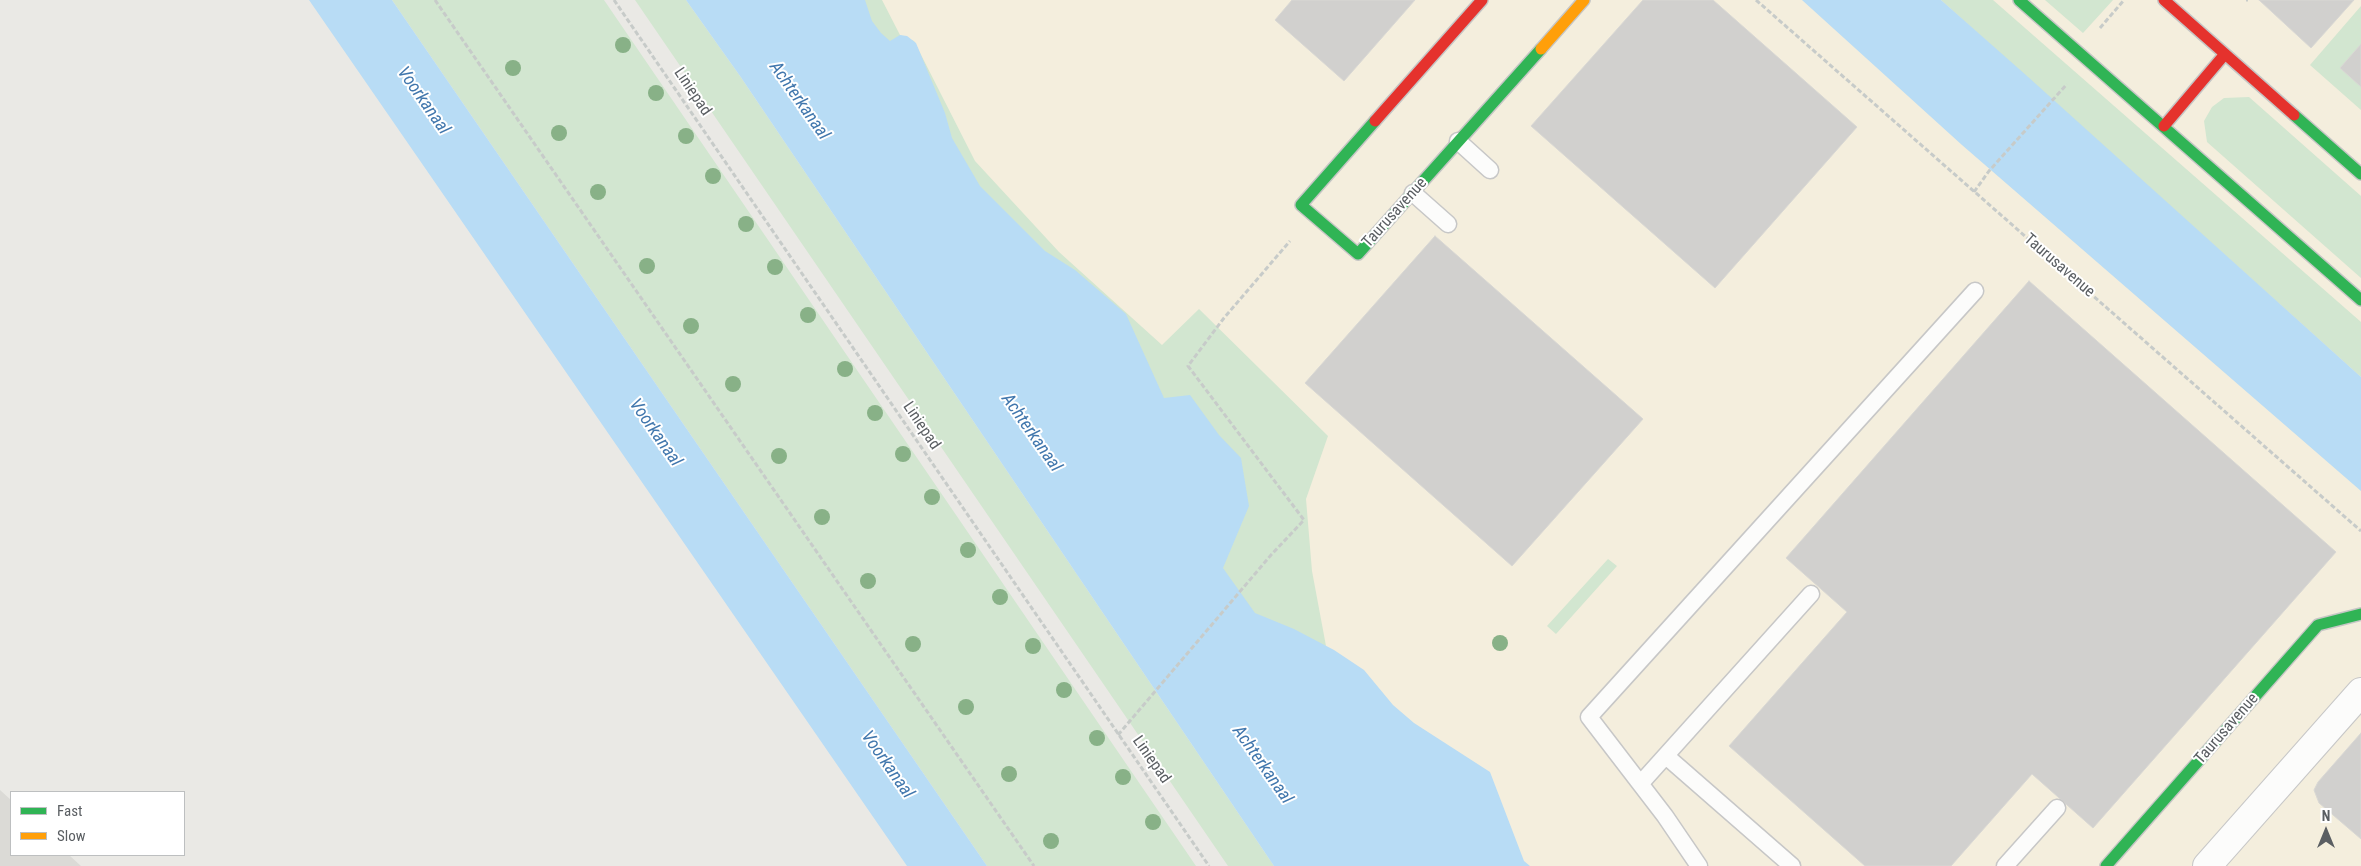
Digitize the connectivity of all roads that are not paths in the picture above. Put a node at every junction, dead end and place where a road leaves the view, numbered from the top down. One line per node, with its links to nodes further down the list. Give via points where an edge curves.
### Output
1 (1482, 0): 10 (street, Taurusavenue, via 1301,205 1358,254)
2 (1584, 0): 7 (street, Taurusavenue)
3 (2019, 0): 6 (street)
4 (2164, 0): 5 (street)
5 (2225, 54): 6 (street); 9 (street)
6 (2164, 126): 13 (street)
7 (1458, 141): 8 (lane); 10 (street, Taurusavenue)
8 (1490, 170)
9 (2361, 174)
10 (1413, 193): 11 (lane)
11 (1448, 224)
12 (1976, 291): 18 (lane, via 1589,717)
13 (2361, 300)
14 (1811, 594): 17 (lane)
15 (2361, 614): 23 (street, Taurusavenue, via 2318,625)
16 (2361, 692): 24 (street)
17 (1666, 756): 18 (lane); 21 (lane)
18 (1641, 784): 20 (lane)
19 (2057, 808): 22 (lane)
20 (1699, 866)
21 (1792, 866)
22 (2005, 866)
23 (2106, 866)
24 (2207, 866)

